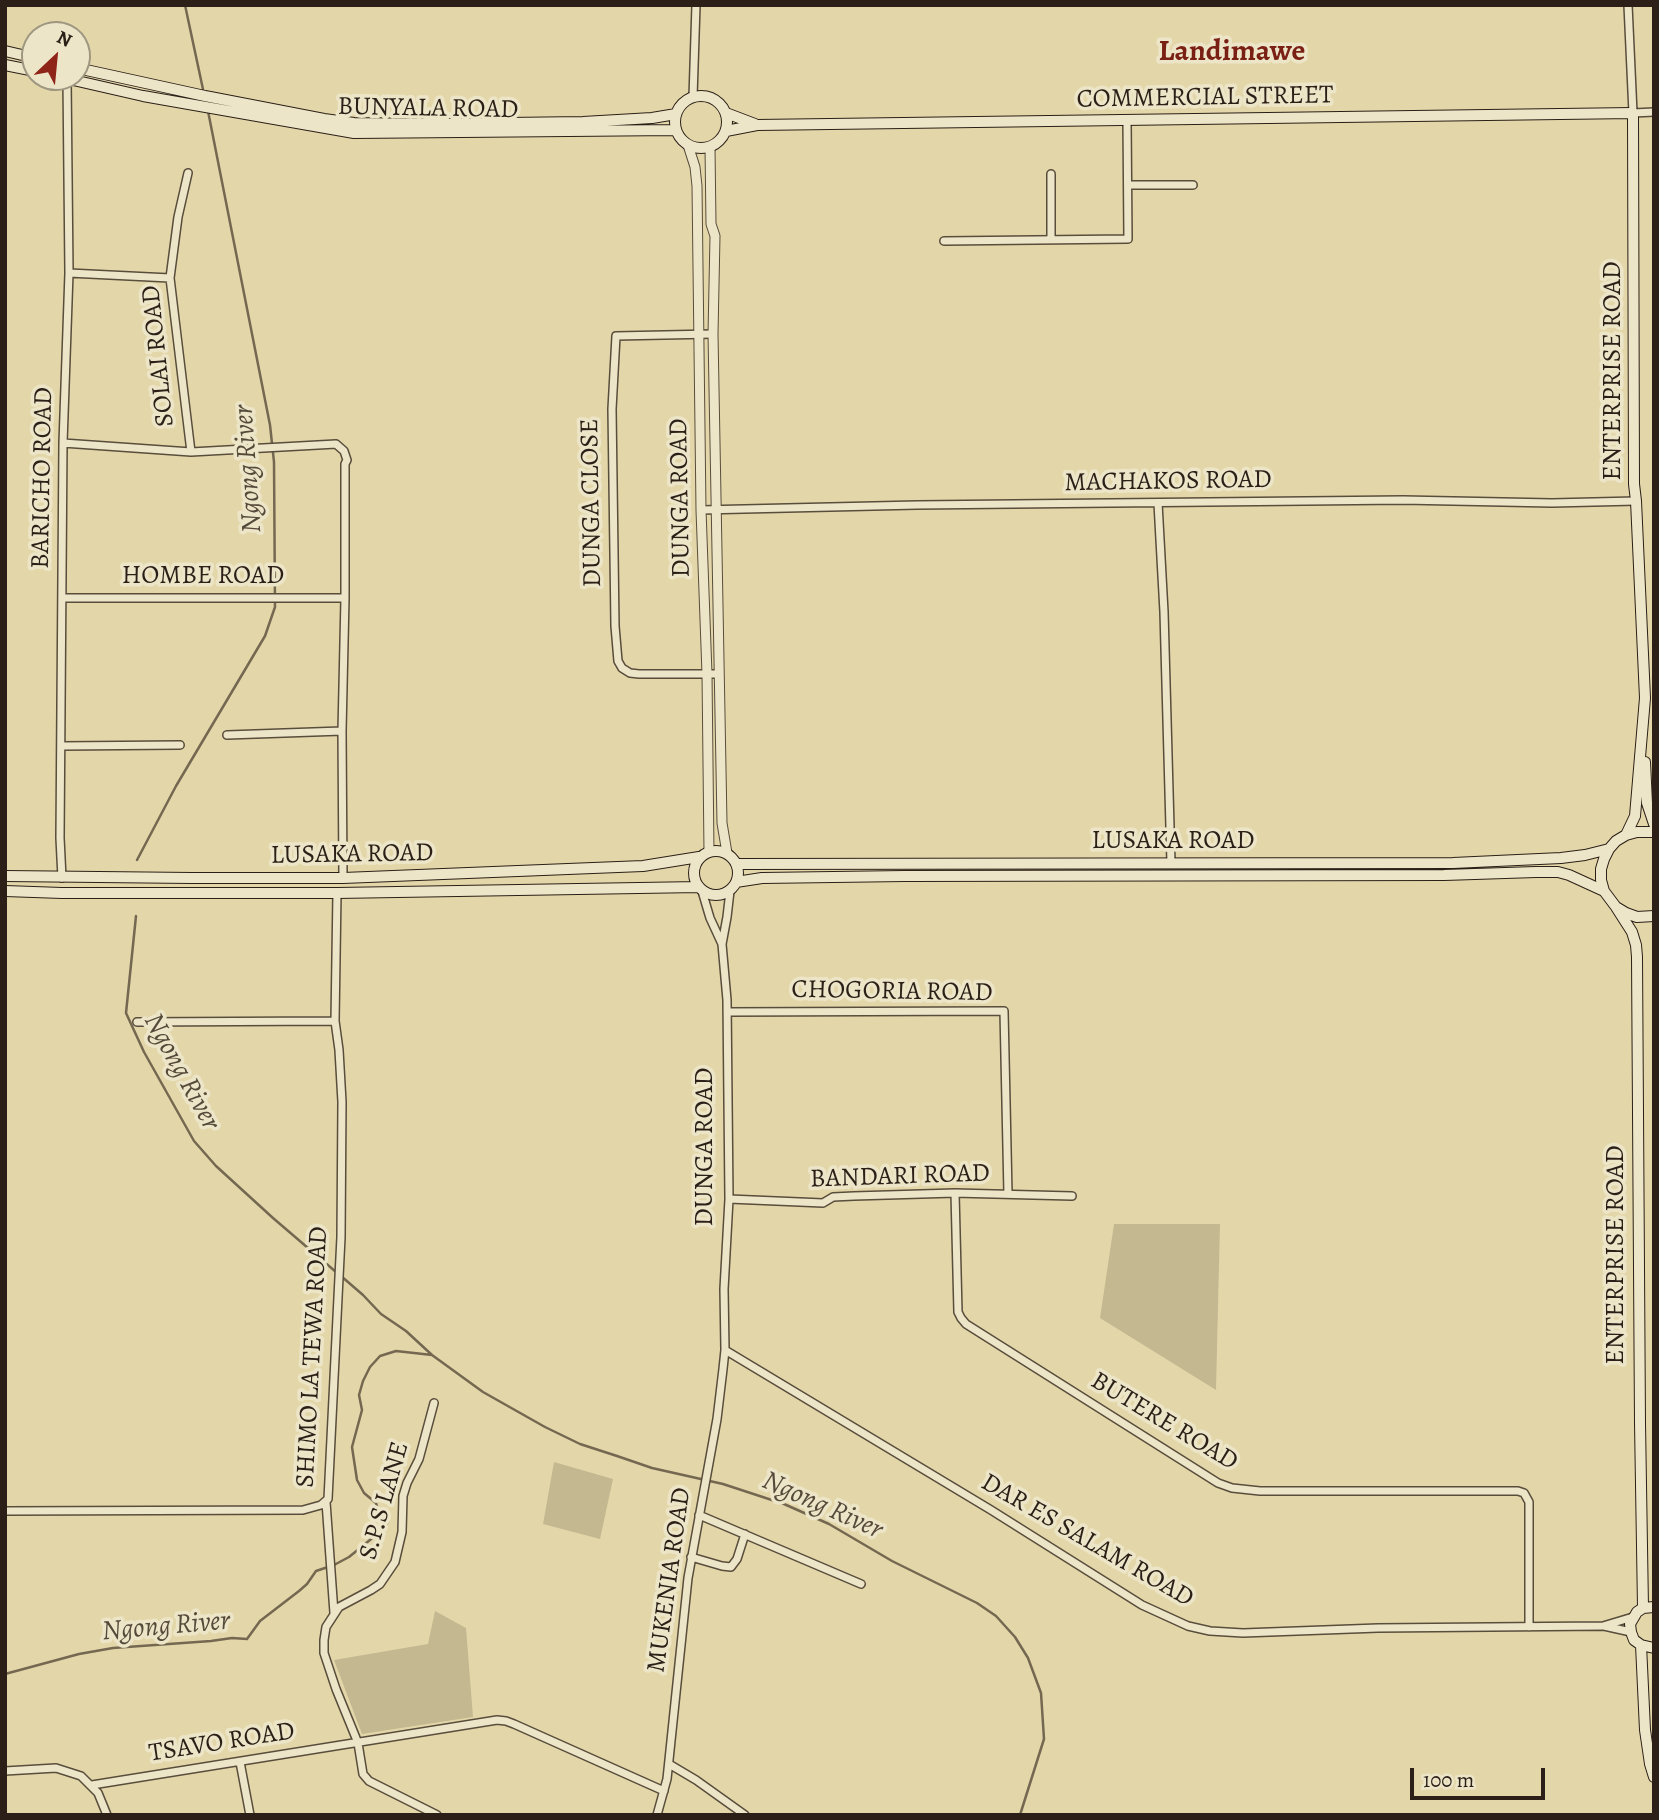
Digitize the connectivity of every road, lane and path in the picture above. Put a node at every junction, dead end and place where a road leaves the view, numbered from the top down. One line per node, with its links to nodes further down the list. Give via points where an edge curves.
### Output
1 (696, 5): 6 (street)
2 (1628, 5): 9 (street, ENTERPRISE ROAD)
3 (91, 71): 10 (main road, BUNYALA ROAD, via 354,122 583,122)
4 (91, 84): 13 (main road, BUNYALA ROAD, via 354,133)
5 (63, 91): 23 (street, BARICHO ROAD)
6 (693, 97): 8 (main road, via 713,98); 10 (main road)
7 (1654, 112): 9 (street, COMMERCIAL STREET)
8 (726, 113): 12 (main road, COMMERCIAL STREET); 14 (main road)
9 (1633, 113): 11 (main road, COMMERCIAL STREET); 29 (main road, ENTERPRISE ROAD)
10 (676, 114): 13 (main road)
11 (1127, 120): 12 (main road, COMMERCIAL STREET); 19 (street)
12 (757, 125): 14 (main road, COMMERCIAL STREET)
13 (676, 130): 15 (main road)
14 (726, 131): 16 (main road)
15 (688, 145): 16 (main road); 25 (street, DUNGA ROAD, via 697,186)
16 (710, 147): 26 (street, DUNGA ROAD, via 715,236)
17 (188, 173): 24 (street, SOLAI ROAD)
18 (1051, 174): 21 (street)
19 (1128, 185): 20 (street); 21 (street, via 1128,239)
20 (1193, 185)
21 (1051, 240): 22 (street)
22 (944, 241)
23 (69, 273): 24 (street); 27 (street, BARICHO ROAD)
24 (170, 278): 28 (street, SOLAI ROAD)
25 (699, 334): 26 (street, DUNGA CLOSE); 31 (street, DUNGA ROAD); 35 (street, DUNGA CLOSE, via 616,336 614,626 618,661 629,673)
26 (713, 334): 32 (street, DUNGA ROAD)
27 (63, 443): 28 (street); 33 (street, BARICHO ROAD)
28 (191, 452): 34 (street, via 336,444 344,451)
29 (1636, 501): 30 (street, MACHAKOS ROAD); 39 (main road, ENTERPRISE ROAD, via 1646,698)
30 (1158, 503): 32 (street, MACHAKOS ROAD); 48 (street)
31 (701, 510): 32 (street, MACHAKOS ROAD); 35 (street, DUNGA ROAD)
32 (715, 510): 36 (street, DUNGA ROAD)
33 (62, 598): 34 (street, HOMBE ROAD); 40 (street, BARICHO ROAD)
34 (345, 598): 37 (street)
35 (707, 674): 36 (street, DUNGA CLOSE); 47 (street, DUNGA ROAD)
36 (718, 674): 46 (street, DUNGA ROAD)
37 (342, 731): 38 (street); 51 (street)
38 (227, 735)
39 (1642, 737): 42 (main road, ENTERPRISE ROAD, via 1647,803); 44 (main road, ENTERPRISE ROAD, via 1635,816)
40 (61, 746): 41 (street); 52 (street, BARICHO ROAD)
41 (180, 746)
42 (1654, 824)
43 (1654, 832): 44 (main road)
44 (1626, 835): 45 (main road)
45 (1609, 849): 48 (main road, LUSAKA ROAD, via 1561,858 1453,863); 56 (main road, via 1601,869)
46 (727, 853): 47 (main road); 49 (main road)
47 (704, 855): 51 (main road, LUSAKA ROAD, via 643,866); 54 (main road, via 693,871)
48 (1171, 863): 49 (main road, LUSAKA ROAD)
49 (736, 864): 53 (main road)
50 (5, 876): 52 (main road, LUSAKA ROAD)
51 (343, 877): 52 (main road, LUSAKA ROAD)
52 (62, 878)
53 (733, 886): 54 (main road, via 716,895); 56 (main road, LUSAKA ROAD, via 762,878 1558,872); 60 (street, DUNGA ROAD)
54 (700, 889): 57 (main road, LUSAKA ROAD); 60 (street, DUNGA ROAD)
55 (5, 891): 57 (main road, LUSAKA ROAD)
56 (1604, 891): 58 (main road, ENTERPRISE ROAD)
57 (337, 893): 62 (street, SHIMO LA TEWA ROAD)
58 (1616, 907): 59 (main road, via 1637,917); 76 (main road, ENTERPRISE ROAD, via 1632,932 1637,957 1639,1412)
59 (1654, 916)
60 (722, 944): 61 (street, DUNGA ROAD)
61 (727, 1012): 65 (street, CHOGORIA ROAD, via 1004,1011); 67 (street, DUNGA ROAD)
62 (335, 1021): 63 (street); 70 (street, SHIMO LA TEWA ROAD, via 342,1102 341,1237 330,1496)
63 (137, 1022)
64 (955, 1194): 65 (street, BANDARI ROAD); 67 (street, BANDARI ROAD, via 833,1197 822,1203); 80 (street, BUTERE ROAD, via 958,1312 966,1324 1218,1483 1260,1491 1524,1493 1529,1502)
65 (1008, 1194): 66 (street, BANDARI ROAD)
66 (1072, 1196)
67 (729, 1199): 68 (street, DUNGA ROAD)
68 (724, 1350): 72 (street, MUKENIA ROAD); 80 (street, DAR ES SALAM ROAD, via 1142,1605 1188,1626 1243,1633)
69 (435, 1403): 77 (street, S.P.S LANE, via 403,1496 395,1562 380,1584)
70 (326, 1502): 71 (street, SHIMO LA TEWA ROAD, via 303,1510); 77 (street)
71 (5, 1511)
72 (699, 1515): 73 (street); 74 (street, MUKENIA ROAD)
73 (745, 1534): 74 (street, via 731,1567); 75 (street)
74 (691, 1557): 86 (street, MUKENIA ROAD)
75 (861, 1584)
76 (1648, 1608): 78 (main road)
77 (334, 1613): 84 (street, via 326,1627 324,1653)
78 (1633, 1617): 79 (street, DAR ES SALAM ROAD); 81 (main road)
79 (1604, 1626): 80 (street, DAR ES SALAM ROAD); 81 (street)
80 (1529, 1627)
81 (1631, 1632): 82 (main road)
82 (1641, 1645): 83 (main road); 88 (main road, via 1645,1730)
83 (1654, 1648)
84 (358, 1743): 85 (street, TSAVO ROAD); 90 (street, TSAVO ROAD, via 506,1721); 93 (street, via 363,1774 369,1781)
85 (240, 1762): 89 (street, TSAVO ROAD); 92 (street)
86 (669, 1765): 90 (street, MUKENIA ROAD); 95 (street)
87 (5, 1771): 89 (street, via 56,1768 82,1776)
88 (1654, 1777)
89 (92, 1785): 91 (street)
90 (664, 1791): 94 (street, MUKENIA ROAD)
91 (107, 1815)
92 (250, 1815)
93 (437, 1815)
94 (657, 1815)
95 (745, 1815)

